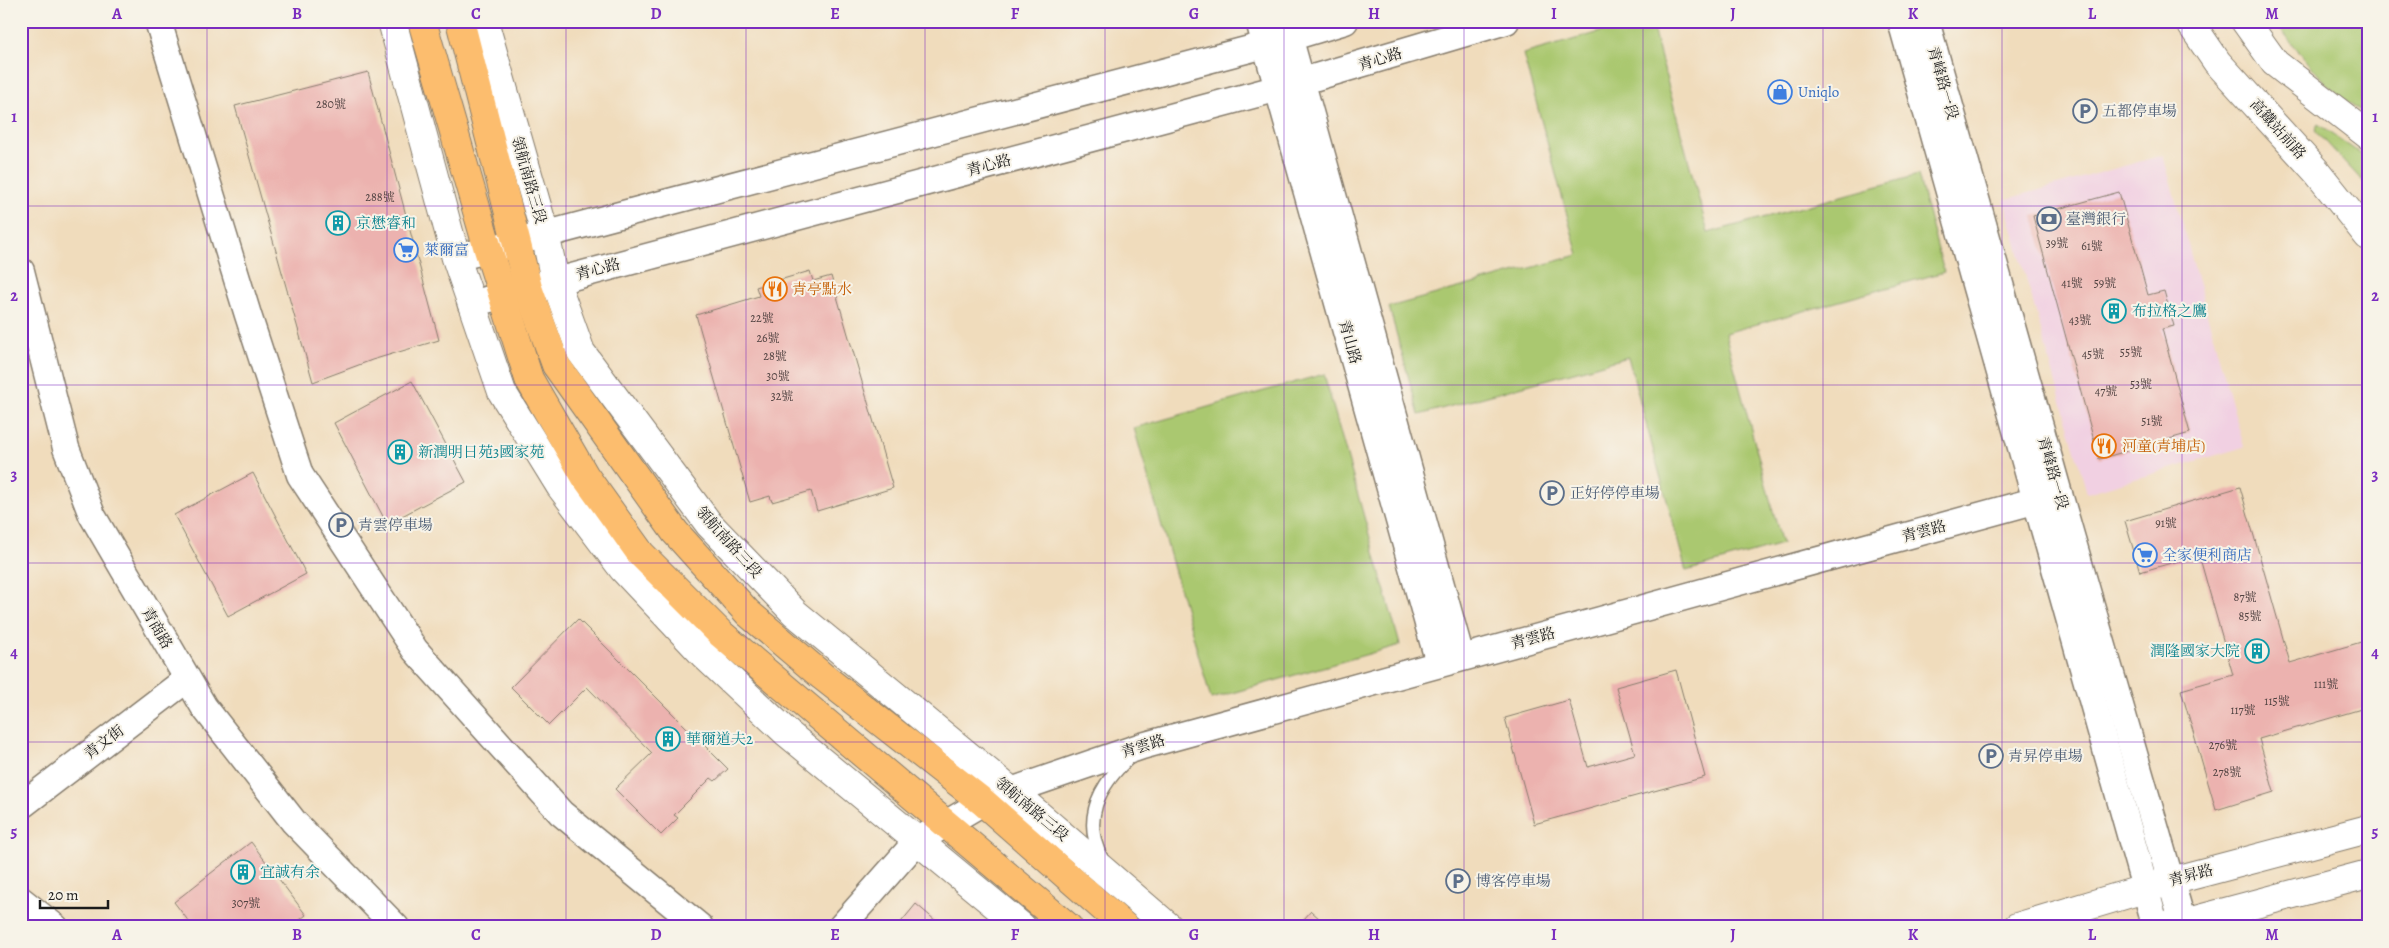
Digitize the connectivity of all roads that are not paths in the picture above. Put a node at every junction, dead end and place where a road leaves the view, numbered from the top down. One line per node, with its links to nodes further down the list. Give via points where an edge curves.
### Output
1 (158, 21): 43 (street, via 300,475 422,657 561,813)
2 (392, 21): 19 (street)
3 (422, 21): 18 (main road, 領航南路三段)
4 (460, 21): 17 (main road, 領航南路三段)
5 (484, 21): 15 (street, 領航南路三段)
6 (1345, 21): 12 (street)
7 (1506, 21): 13 (street, 青心路)
8 (1901, 21): 24 (street, 青峰路一段)
9 (1926, 21): 24 (street, 青峰路一段)
10 (2188, 21): 16 (street, 高鐵站前路, via 2217,62 2316,172)
11 (2245, 21): 14 (street, via 2275,63)
12 (1274, 31): 13 (street, 青山路); 15 (street)
13 (1290, 85): 21 (street, 青心路); 25 (street, 青山路)
14 (2368, 135)
15 (544, 234): 17 (street); 21 (street, 領航南路三段)
16 (2368, 236)
17 (518, 241): 18 (street); 22 (main road, 領航南路三段)
18 (488, 249): 19 (street); 22 (main road, 領航南路三段)
19 (456, 258): 23 (street)
20 (21, 271): 26 (street, 青商路, via 66,448 92,515)
21 (556, 280): 22 (street, 青心路); 28 (street, 領航南路三段, via 581,352 709,524 795,614)
22 (516, 291): 23 (street, 青心路); 29 (main road, 領航南路三段, via 556,366 674,532 748,612 822,676); 31 (main road, 領航南路三段, via 529,379 585,476 641,554 721,634)
23 (471, 304): 33 (street, via 502,392 560,486 623,569 703,654 782,727)
24 (2047, 498): 25 (street, 青雲路); 36 (street, 青峰路一段); 37 (street, 青峰路一段)
25 (1450, 660): 27 (street, 青雲路)
26 (187, 679): 30 (street, 青文街); 42 (street, 青商路, via 204,708 294,822)
27 (1142, 746): 28 (street, 青雲路); 35 (lane, via 1115,770 1099,793 1093,823 1098,850)
28 (1011, 791): 29 (lane); 35 (street, 領航南路三段)
29 (983, 802): 31 (street); 47 (main road, 領航南路三段)
30 (21, 806)
31 (948, 824): 33 (street); 46 (main road, 領航南路三段)
32 (2368, 828): 36 (street, 青昇路)
33 (917, 841): 44 (street); 45 (street)
34 (2368, 874): 39 (street)
35 (1113, 879): 48 (street, 領航南路三段)
36 (2171, 880): 37 (street, 青昇路); 39 (street, 青峰路一段)
37 (2145, 888): 40 (street, 青峰路一段); 49 (street, 青昇路)
38 (21, 900): 41 (street)
39 (2184, 925): 40 (street)
40 (2154, 926)
41 (56, 927)
42 (396, 927)
43 (700, 927)
44 (841, 927)
45 (1022, 927)
46 (1068, 927)
47 (1125, 927)
48 (1169, 927)
49 (2016, 927)

